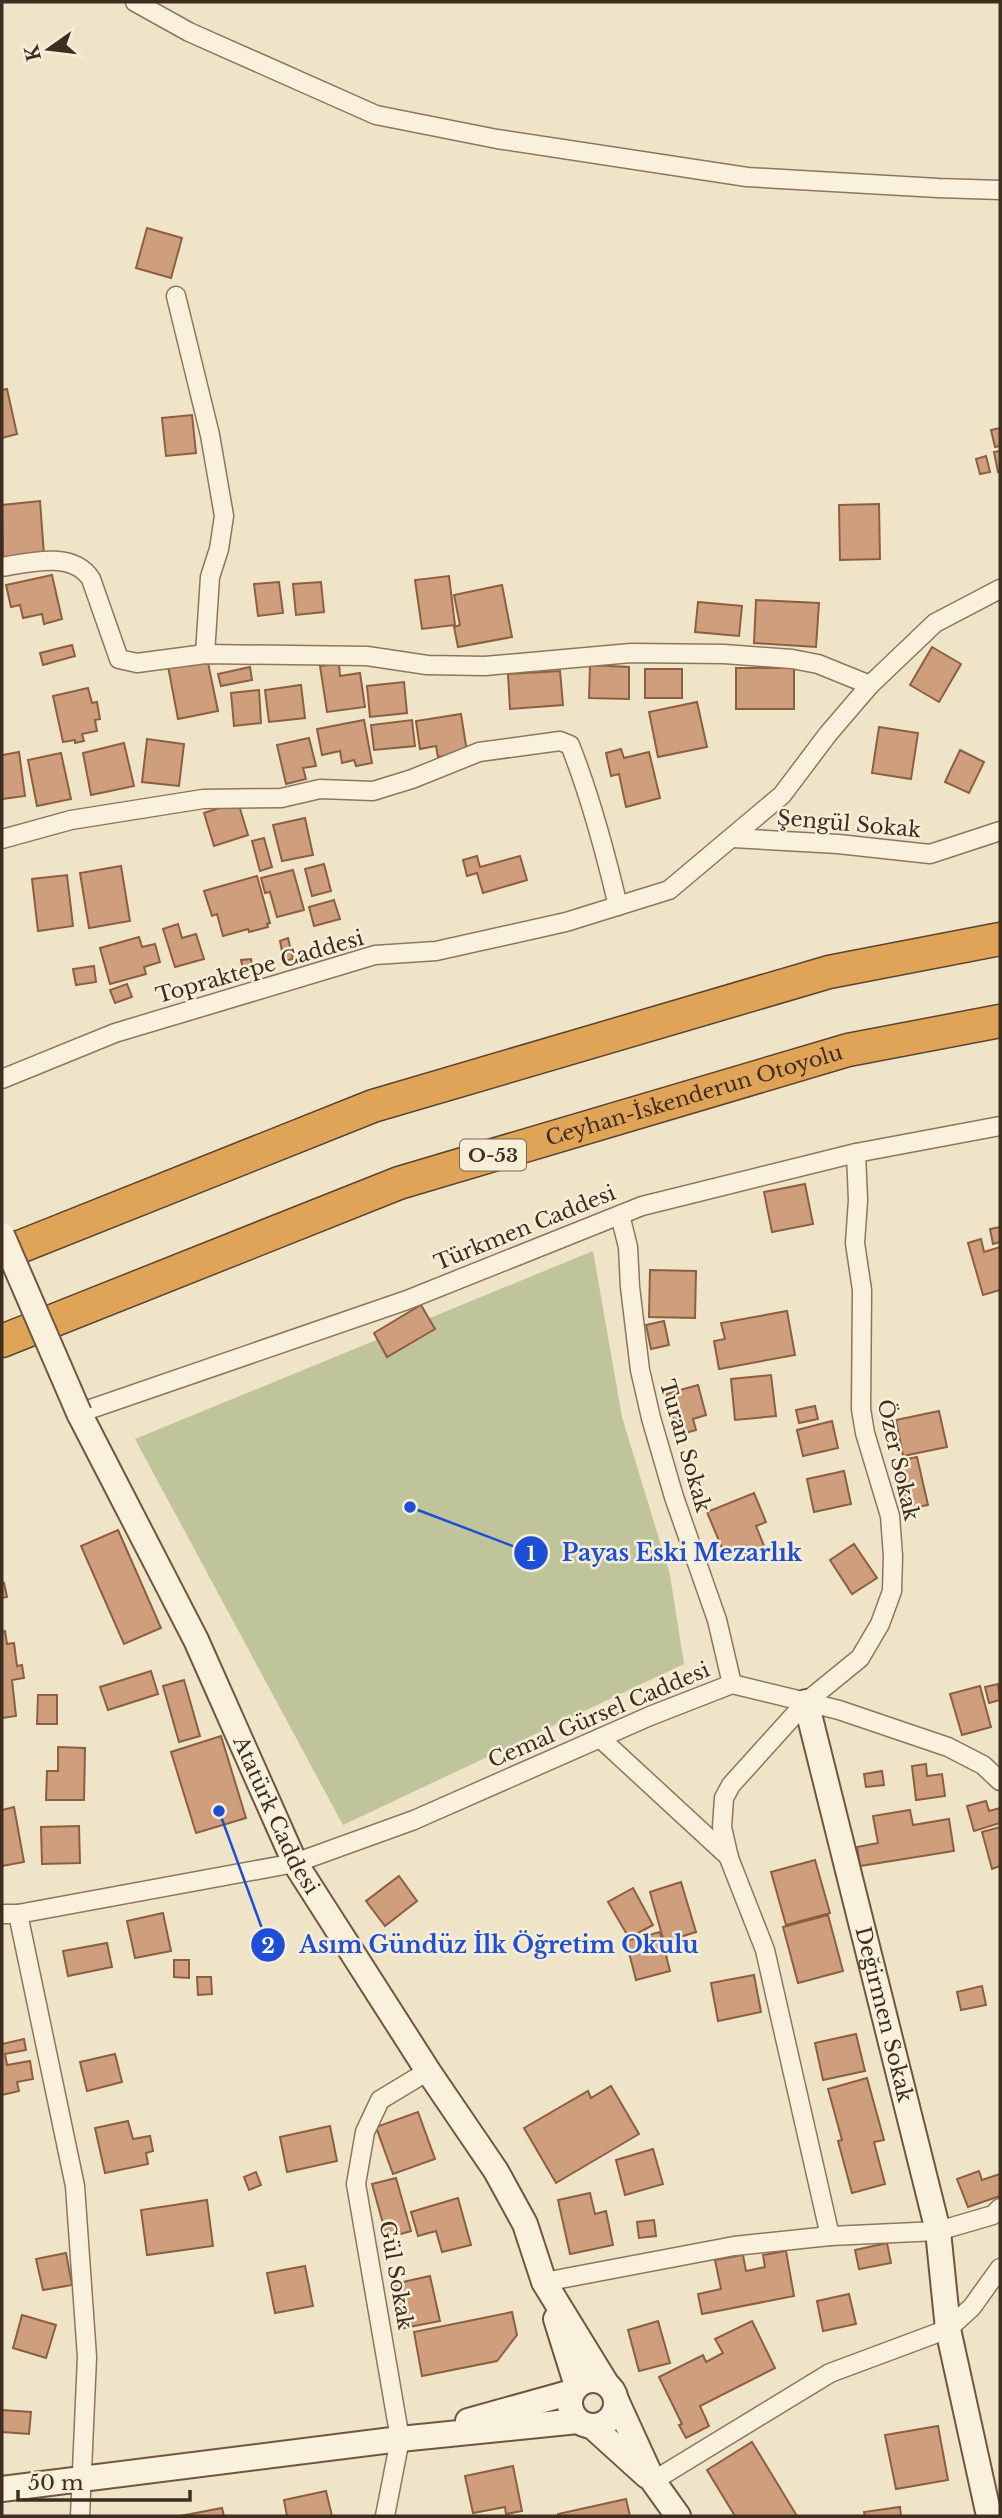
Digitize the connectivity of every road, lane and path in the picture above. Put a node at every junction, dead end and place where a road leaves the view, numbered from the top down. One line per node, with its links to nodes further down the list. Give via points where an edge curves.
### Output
1 (135, 2): 2 (street, via 190,32 376,114 497,139 747,177)
2 (1000, 190)
3 (176, 296): 6 (street, via 220,480 224,516 209,578)
4 (2, 567): 6 (street, via 38,561 83,568 119,659 137,663)
5 (1000, 589): 7 (street, Topraktepe Caddesi, via 935,623)
6 (205, 654): 7 (street, via 367,656 427,665 485,666 631,653 724,654 818,664)
7 (870, 685): 9 (street, Topraktepe Caddesi, via 782,795)
8 (1000, 831): 9 (street, Şengül Sokak, via 930,853)
9 (733, 838): 11 (street, Topraktepe Caddesi, via 669,890)
10 (2, 839): 11 (street, via 71,820 203,799 281,798 320,789 373,791 479,752 560,741 570,745 582,777)
11 (618, 906): 14 (street, Topraktepe Caddesi, via 436,951 375,955 115,1033)
12 (1000, 939): 19 (highway, via 829,972 373,1106)
13 (1000, 1021): 20 (highway, Ceyhan-İskenderun Otoyolu / O-53, via 848,1050 400,1182)
14 (2, 1079)
15 (1000, 1126): 16 (street, Türkmen Caddesi)
16 (856, 1153): 17 (street, Türkmen Caddesi); 23 (street, Özer Sokak, via 861,1409 890,1516 892,1591 860,1658)
17 (620, 1215): 21 (street, Türkmen Caddesi, via 407,1300); 22 (street, Turan Sokak, via 628,1247 640,1370 651,1418)
18 (2, 1235): 21 (street, Atatürk Caddesi, bridge)
19 (2, 1254)
20 (2, 1341)
21 (79, 1413): 27 (street, Atatürk Caddesi, via 196,1640)
22 (732, 1684): 23 (street, Cemal Gürsel Caddesi); 24 (street, Cemal Gürsel Caddesi)
23 (806, 1702): 25 (street, Cemal Gürsel Caddesi, via 948,1747 983,1765); 26 (street, Özer Sokak, via 724,1798 722,1827); 31 (street, Değirmen Sokak)
24 (600, 1738): 26 (street); 27 (street, Cemal Gürsel Caddesi, via 414,1820)
25 (1000, 1781)
26 (729, 1858): 32 (street, Özer Sokak, via 765,1950)
27 (295, 1863): 28 (street, Cemal Gürsel Caddesi); 29 (street, Atatürk Caddesi)
28 (10, 1914): 40 (street, via 75,2186 87,2357)
29 (428, 2071): 34 (street, Atatürk Caddesi, via 496,2171 525,2224); 39 (street, Gül Sokak, via 380,2100 365,2132 356,2184)
30 (1000, 2208): 31 (street, via 993,2215)
31 (938, 2231): 32 (street); 35 (street, Değirmen Sokak)
32 (830, 2236): 34 (street, via 734,2246)
33 (1000, 2268): 35 (street, via 972,2307)
34 (544, 2282): 36 (street); 37 (street, Atatürk Caddesi)
35 (948, 2329): 41 (street, via 830,2373); 46 (street, Değirmen Sokak)
36 (574, 2389): 37 (street, via 591,2379); 38 (street, via 570,2408); 39 (street)
37 (611, 2393): 38 (street, via 616,2410 607,2422); 41 (street, Atatürk Caddesi)
38 (585, 2424): 39 (street); 41 (street)
39 (400, 2439): 40 (street); 44 (street, Gül Sokak)
40 (80, 2478): 42 (street); 43 (street)
41 (653, 2481): 45 (street, Atatürk Caddesi)
42 (2, 2489)
43 (79, 2516)
44 (385, 2516)
45 (678, 2516)
46 (989, 2516)

